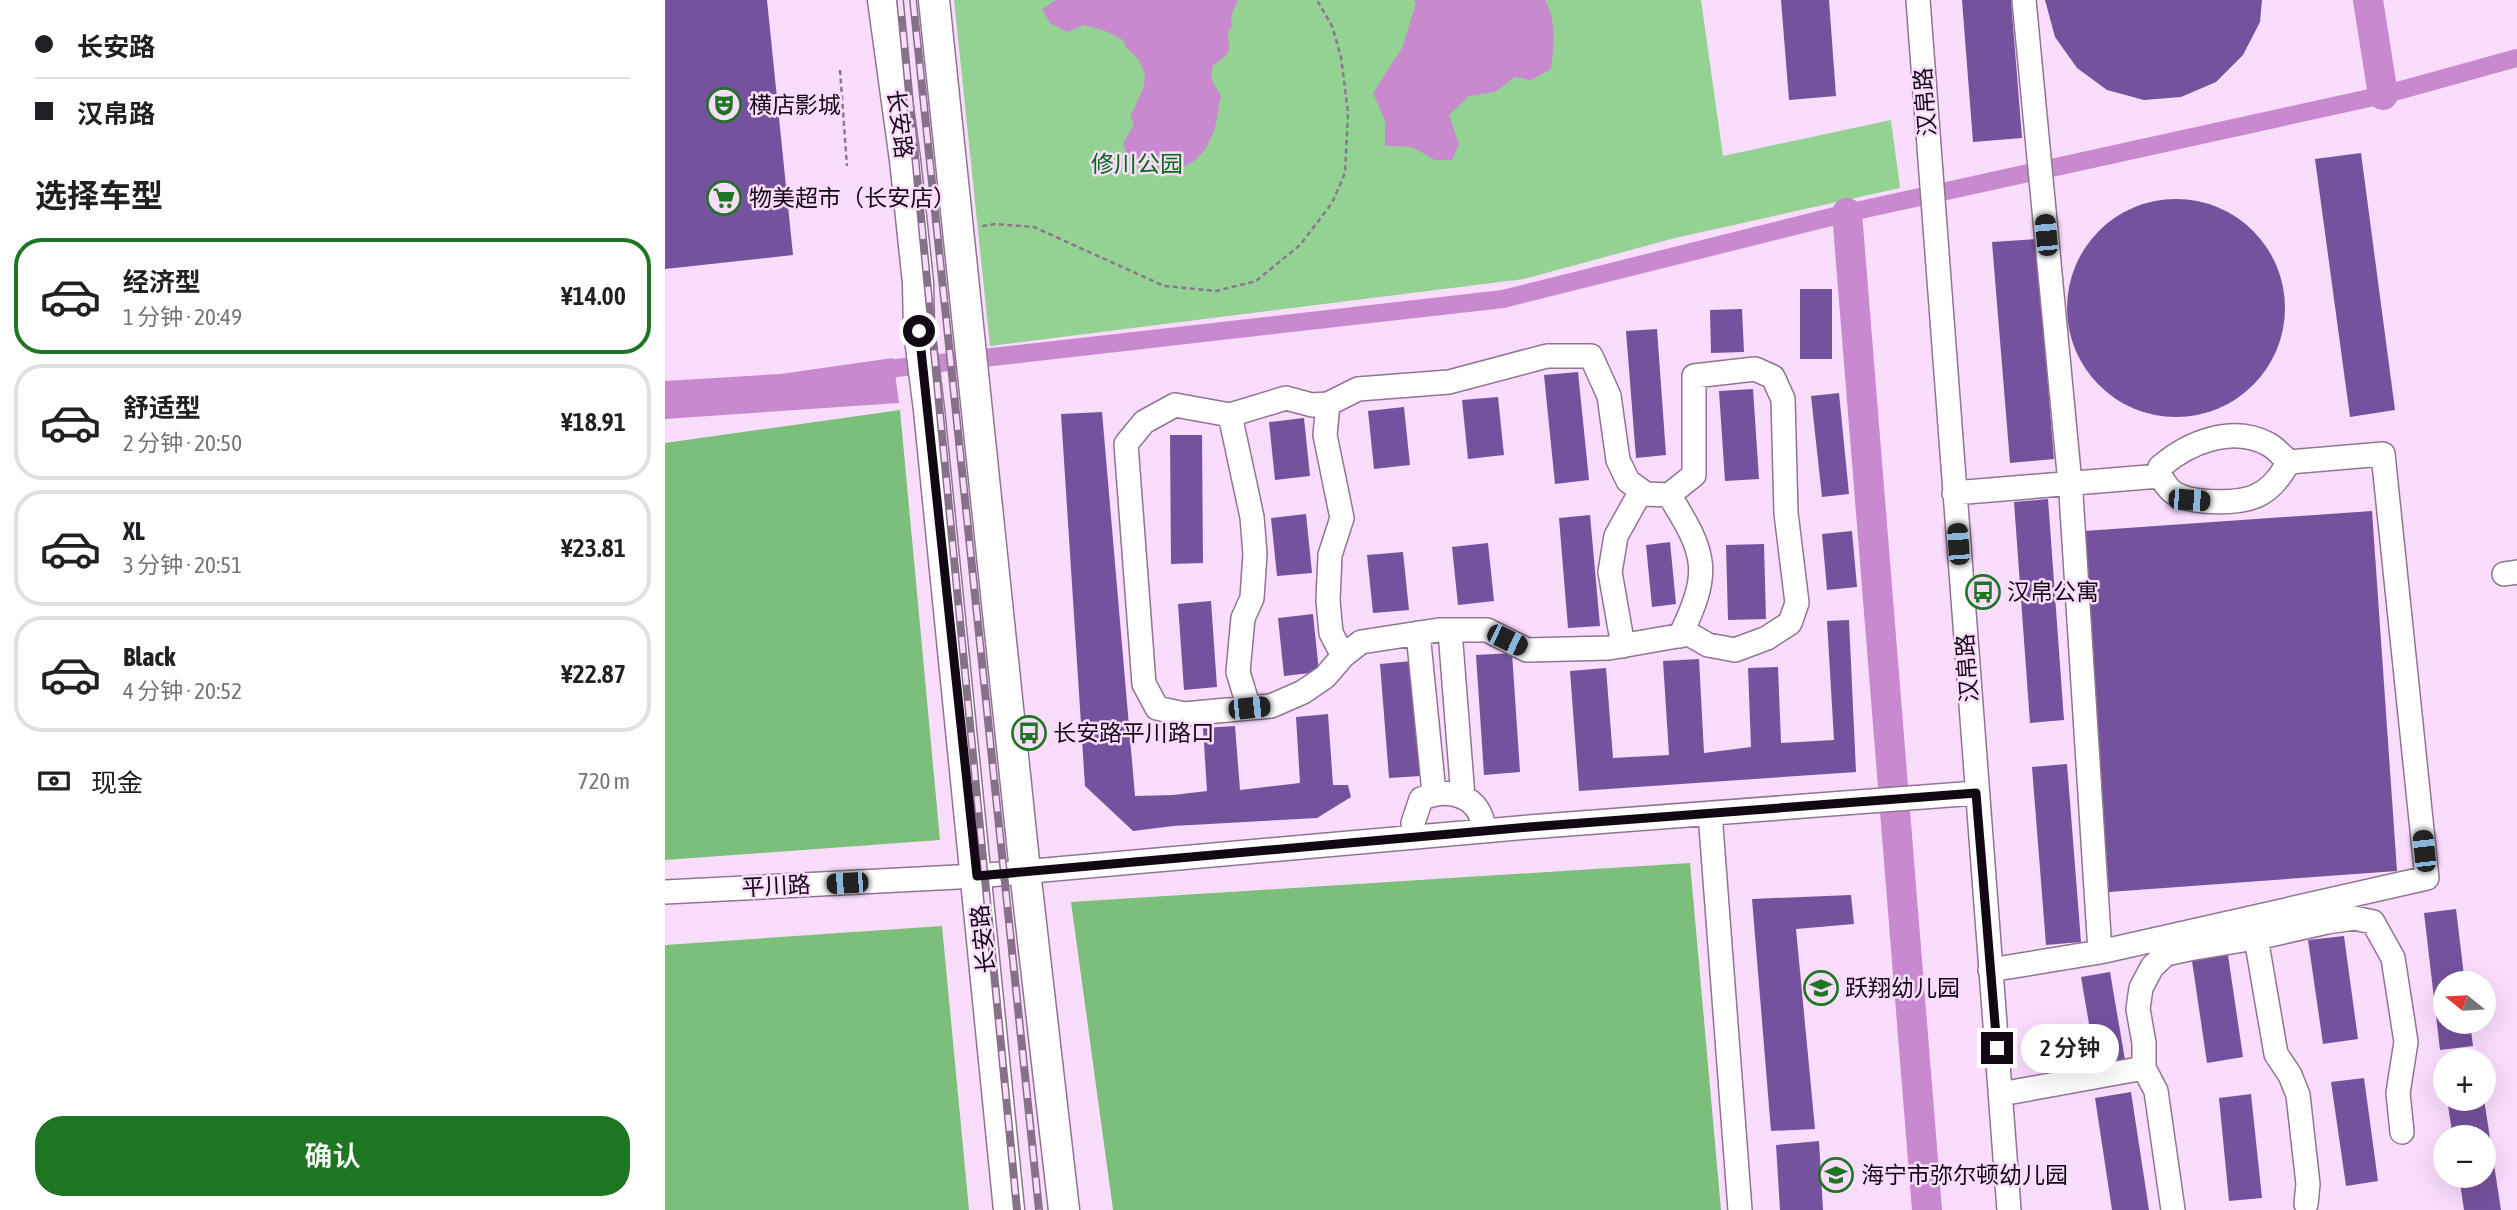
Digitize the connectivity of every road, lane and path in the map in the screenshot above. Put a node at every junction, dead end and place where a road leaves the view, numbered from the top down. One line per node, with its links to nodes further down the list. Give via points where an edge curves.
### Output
1 (883, 0): 30 (main road, 长安路, via 905,160)
2 (933, 0): 8 (main road, 长安路)
3 (1317, 0): 8 (path, via 1332,26 1341,57 1348,113 1345,173 1332,203 1300,245 1256,281 1216,291 1164,286 1034,228 995,224)
4 (1918, 0): 15 (street, 汉帛路)
5 (2024, 0): 13 (street)
6 (840, 70): 7 (path)
7 (847, 166)
8 (957, 229): 29 (main road, 长安路)
9 (1328, 404): 10 (street, via 1286,398); 14 (street, via 1358,389 1450,382 1547,356 1591,356 1609,396 1618,460 1628,481); 21 (street, via 1325,435 1342,518 1331,555 1328,600 1331,633)
10 (1230, 415): 22 (street, via 1252,517 1255,554 1238,672); 22 (street, via 1175,405 1144,422 1126,444 1144,684 1157,708 1184,714)
11 (2289, 462): 12 (street, via 2269,444 2245,437 2217,437 2175,454 2160,467); 12 (street, via 2279,479 2258,496 2223,502 2189,500 2172,492); 33 (street, via 2383,454 2427,878)
12 (2160, 476): 13 (street)
13 (2070, 483): 15 (street); 33 (street)
14 (1641, 491): 16 (street); 20 (street, via 1616,536 1610,572)
15 (1954, 493): 24 (street, 汉帛路)
16 (1669, 495): 19 (street, via 1701,555 1700,586); 19 (street, via 1694,475 1694,376 1755,369 1773,377 1783,399 1786,513 1797,603 1790,623 1735,650 1708,645 1689,634)
17 (1450, 631): 18 (street); 20 (street, via 1487,630 1527,650); 25 (street)
18 (1418, 633): 21 (street, via 1361,642); 23 (street)
19 (1680, 636): 20 (street)
20 (1623, 646)
21 (1343, 656): 22 (street, via 1325,677 1303,692 1271,706)
22 (1249, 708)
23 (1434, 793): 25 (street); 28 (street, via 1421,799 1413,823)
24 (1967, 793): 26 (street, 平川路); 34 (street, 汉帛路)
25 (1463, 797): 27 (street, via 1473,801 1483,818)
26 (1710, 813): 27 (street, 平川路); 41 (street)
27 (1484, 831): 28 (street, 平川路)
28 (1414, 837): 29 (street, 平川路)
29 (1025, 872): 30 (street, 平川路); 40 (main road)
30 (977, 876): 31 (street, 平川路); 39 (main road, 长安路)
31 (665, 892)
32 (2256, 938): 35 (street, via 2166,954 2152,967 2141,988 2138,1009); 37 (street, via 2345,919 2373,922 2393,958 2406,1042 2398,1093); 38 (street, via 2276,1054 2298,1095)
33 (2100, 952): 34 (street)
34 (1990, 970): 36 (street, 汉帛路)
35 (2144, 1068): 36 (street); 43 (street, via 2156,1091)
36 (2001, 1094): 42 (street, 汉帛路)
37 (2402, 1132)
38 (2306, 1204)
39 (1009, 1210)
40 (1064, 1210)
41 (1740, 1210)
42 (2009, 1210)
43 (2173, 1210)

